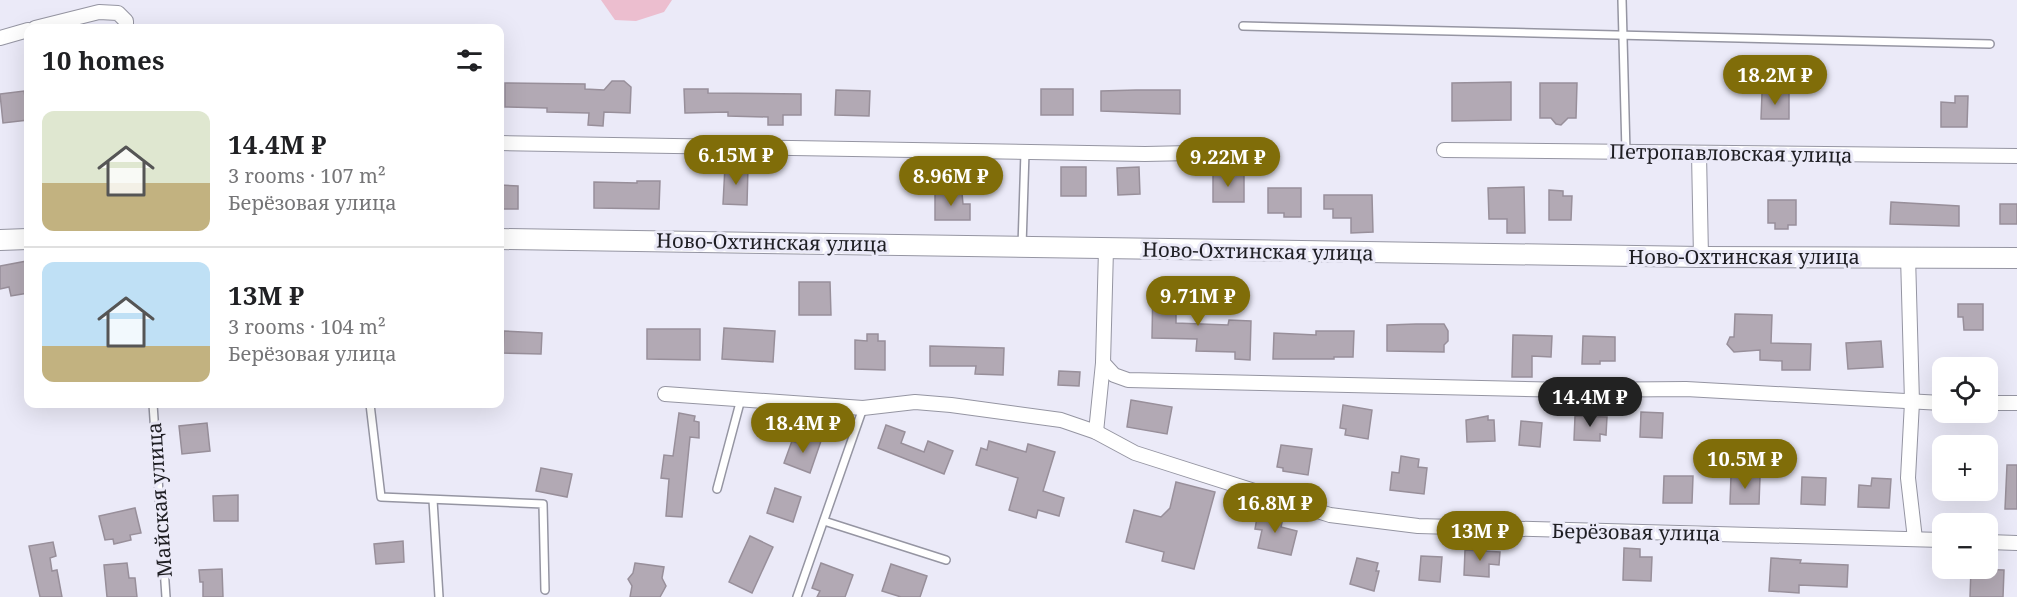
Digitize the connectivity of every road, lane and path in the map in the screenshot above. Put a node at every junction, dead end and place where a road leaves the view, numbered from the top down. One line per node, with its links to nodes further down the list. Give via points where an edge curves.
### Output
1 (1622, 0): 6 (lane)
2 (51, 24): 3 (street, via 99,12 118,13)
3 (126, 24)
4 (1242, 26): 6 (lane)
5 (24, 31): 7 (street)
6 (1622, 35): 8 (lane); 13 (lane)
7 (0, 38)
8 (1990, 44)
9 (504, 142): 11 (street)
10 (1444, 150): 13 (street, Петропавловская улица)
11 (1025, 151): 12 (street); 19 (lane)
12 (1237, 152)
13 (1626, 152): 14 (street, Петропавловская улица)
14 (1699, 153): 15 (street, Петропавловская улица); 22 (street)
15 (2017, 156)
16 (24, 239): 18 (street)
17 (504, 239): 19 (street, Ново-Охтинская улица)
18 (0, 240)
19 (1022, 246): 20 (street, Ново-Охтинская улица)
20 (1106, 249): 22 (street, Ново-Охтинская улица); 24 (street)
21 (1908, 256): 22 (street, Ново-Охтинская улица); 23 (street, Ново-Охтинская улица); 27 (street)
22 (1701, 257)
23 (2017, 258)
24 (1103, 363): 27 (street, via 1114,375 1128,380 1686,389); 34 (street)
25 (665, 394): 26 (street, Берёзовая улица)
26 (741, 399): 33 (street, Берёзовая улица); 35 (lane)
27 (1912, 402): 28 (street); 38 (street, via 1908,478)
28 (1932, 403)
29 (1998, 403): 30 (street)
30 (2017, 403)
31 (153, 408): 44 (lane, Майская улица)
32 (370, 408): 36 (lane, via 381,497)
33 (863, 408): 34 (street, Берёзовая улица, via 915,402 951,405 1061,420); 37 (lane)
34 (1096, 432): 38 (street, Берёзовая улица, via 1135,453 1330,515 1418,526)
35 (717, 489)
36 (433, 500): 43 (lane, via 543,504); 45 (lane)
37 (824, 520): 42 (lane); 46 (lane)
38 (1915, 538): 39 (street, Берёзовая улица)
39 (1932, 539)
40 (1998, 542): 41 (street)
41 (2017, 543)
42 (946, 560)
43 (545, 590)
44 (166, 597)
45 (439, 597)
46 (797, 597)

